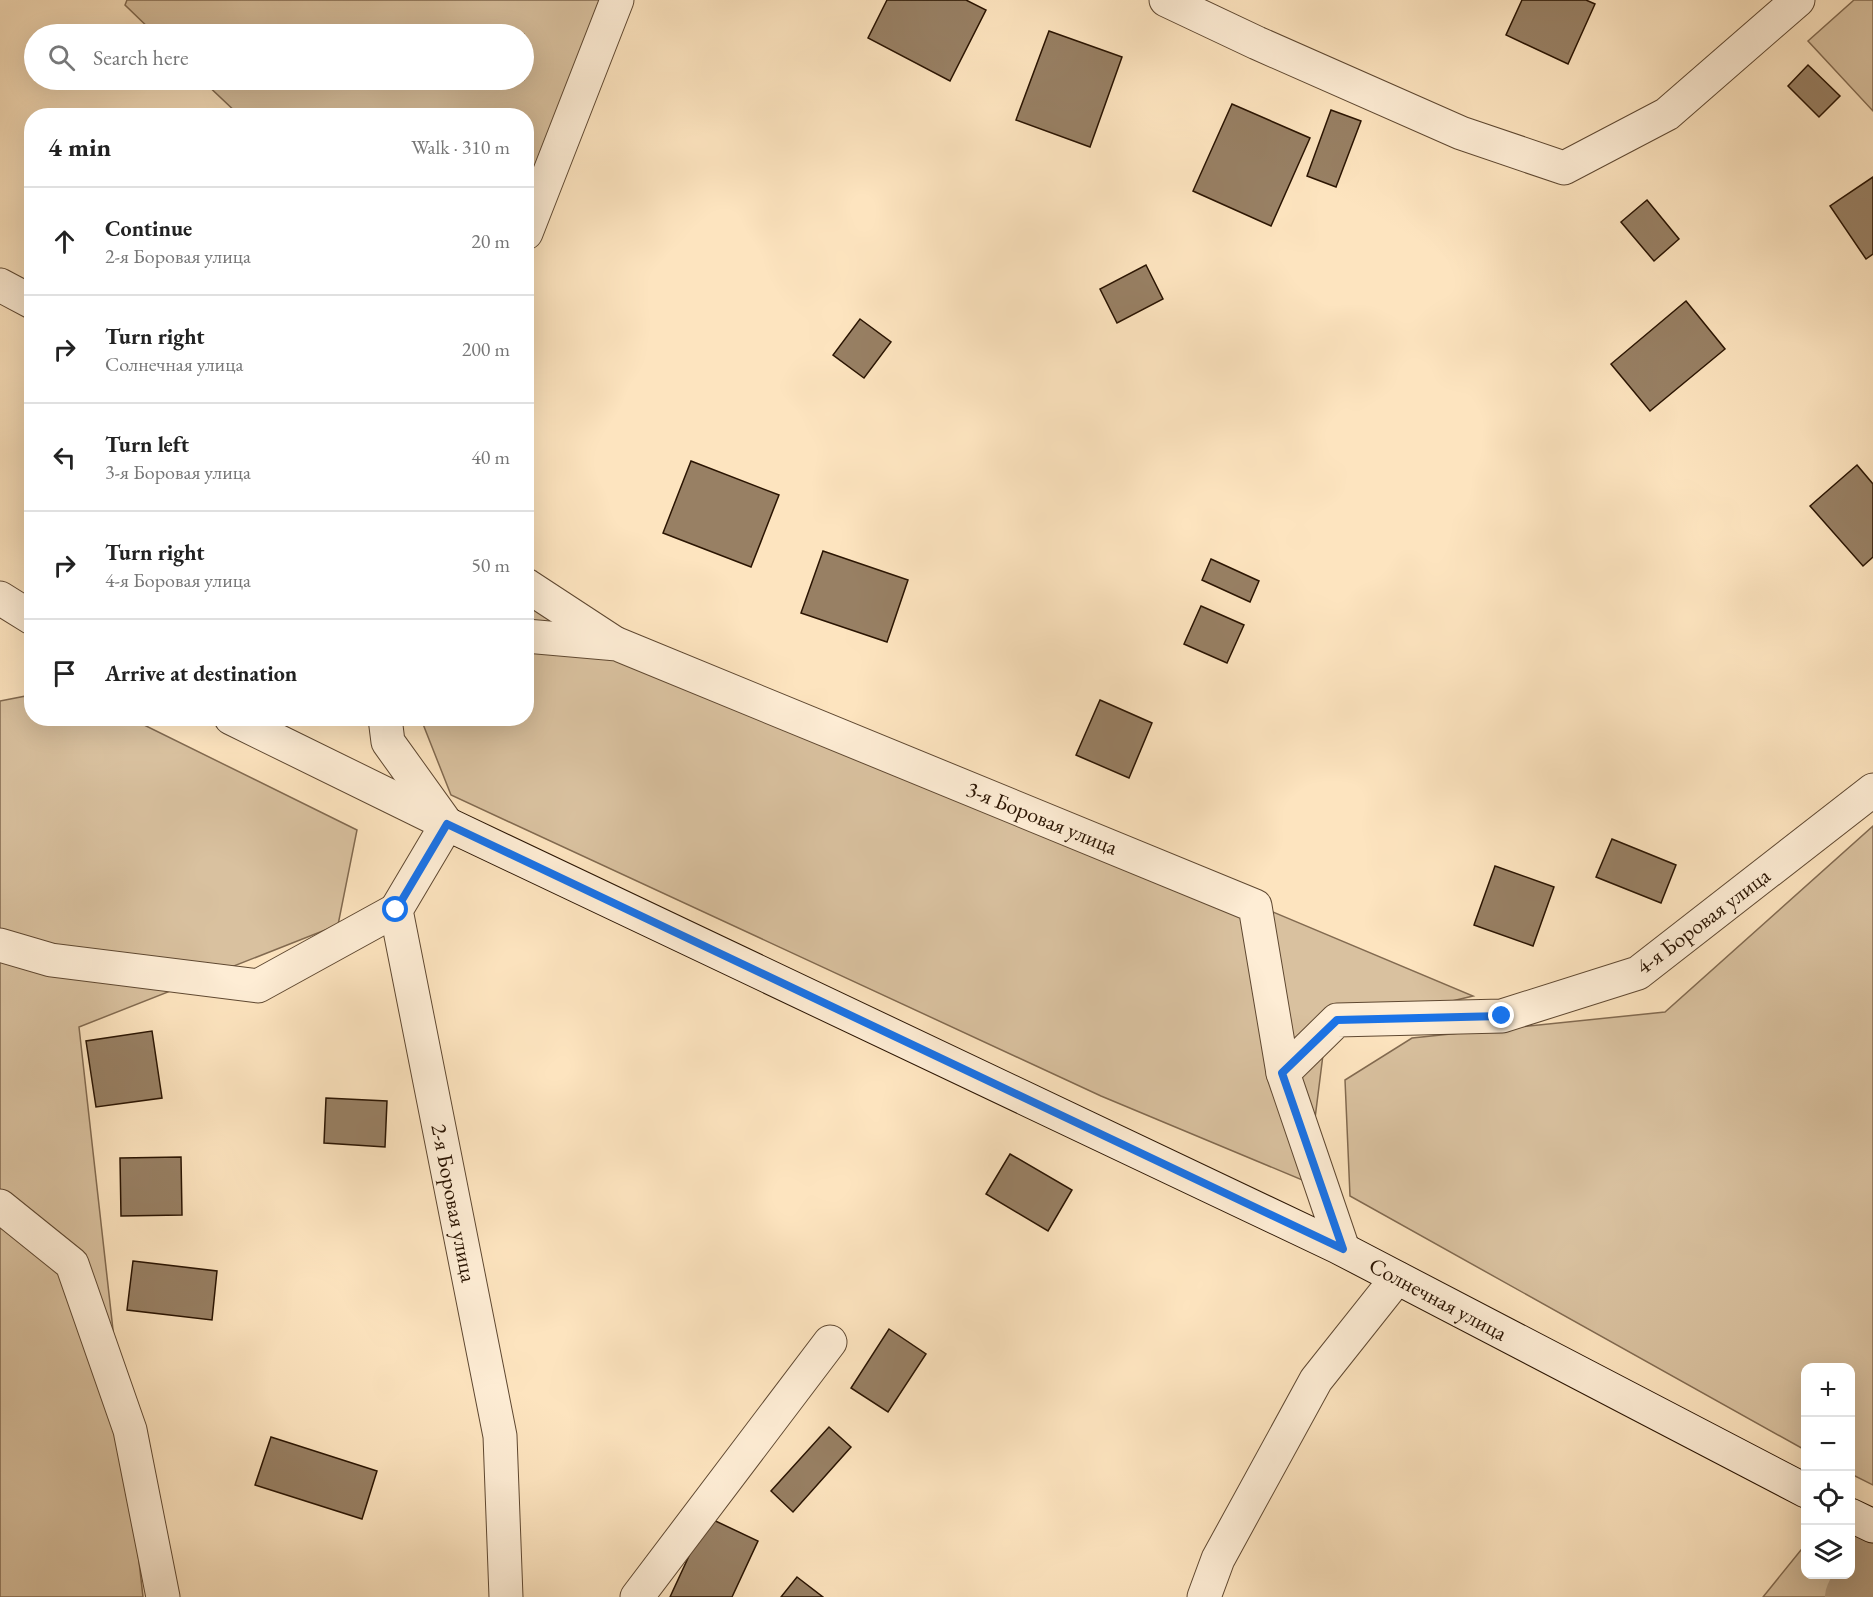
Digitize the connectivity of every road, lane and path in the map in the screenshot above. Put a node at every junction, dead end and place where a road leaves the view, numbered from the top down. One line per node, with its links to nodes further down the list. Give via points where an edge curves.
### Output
1 (617, 0): 4 (street)
2 (1166, 0): 3 (street, via 1461,133 1564,168 1667,114)
3 (1798, 0)
4 (534, 213)
5 (0, 285): 6 (street)
6 (24, 298)
7 (534, 590): 11 (street)
8 (0, 598): 9 (street)
9 (24, 613)
10 (534, 637): 11 (street, 3-я Боровая улица)
11 (617, 644): 18 (street, 3-я Боровая улица, via 1255,906)
12 (247, 726): 15 (street, Солнечная улица)
13 (386, 726): 15 (street, via 388,742)
14 (1873, 790): 18 (street, 4-я Боровая улица, via 1638,973 1502,1016 1337,1020)
15 (447, 824): 16 (street); 20 (street, Солнечная улица)
16 (396, 910): 17 (street, via 258,986 51,960); 27 (street, 2-я Боровая улица, via 500,1436)
17 (0, 945)
18 (1282, 1073): 20 (street, 3-я Боровая улица)
19 (0, 1206): 26 (street, via 72,1264 130,1430)
20 (1343, 1249): 21 (street, Солнечная улица)
21 (1397, 1278): 23 (street, Солнечная улица); 29 (street, via 1316,1380 1218,1559)
22 (830, 1342): 28 (street)
23 (1801, 1488)
24 (1855, 1517): 25 (street)
25 (1873, 1526)
26 (163, 1597)
27 (506, 1597)
28 (637, 1597)
29 (1204, 1597)

